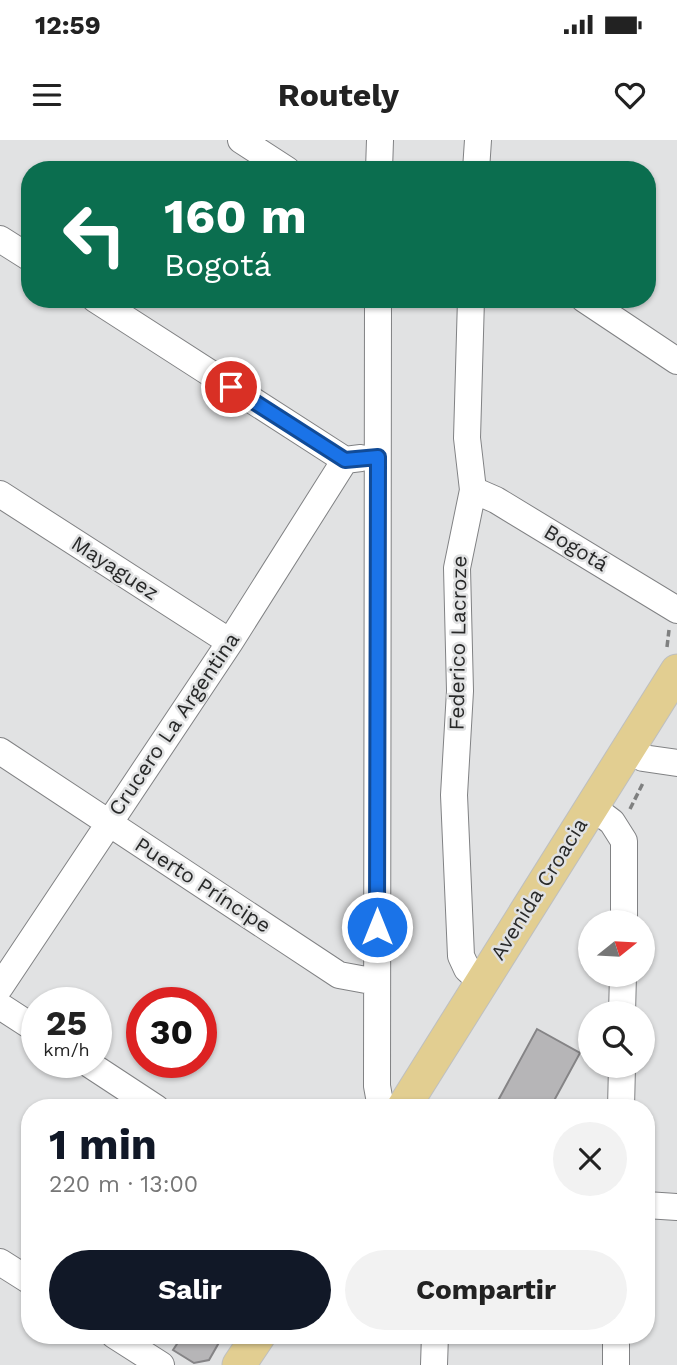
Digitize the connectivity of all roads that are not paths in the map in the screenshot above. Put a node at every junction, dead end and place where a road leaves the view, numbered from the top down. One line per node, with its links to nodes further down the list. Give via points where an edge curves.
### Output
1 (241, 140): 4 (street)
2 (380, 140): 5 (street)
3 (478, 140): 6 (street)
4 (273, 161)
5 (379, 161)
6 (477, 161)
7 (0, 239): 8 (street)
8 (21, 252)
9 (108, 308): 15 (street)
10 (378, 308): 14 (street)
11 (471, 308): 16 (street, Federico Lacroze, via 467,438)
12 (598, 308): 13 (street)
13 (677, 361)
14 (378, 457): 15 (street); 28 (street)
15 (345, 460): 19 (street, Crucero La Argentina)
16 (473, 490): 18 (street, Bogotá); 27 (street, Federico Lacroze, via 457,568 460,691 453,830 461,956)
17 (0, 494): 19 (street, Mayaguez)
18 (677, 610)
19 (230, 642): 25 (street, Crucero La Argentina)
20 (677, 671): 21 (main road, Avenida Croacia)
21 (627, 750): 23 (street, via 643,758); 24 (main road, Avenida Croacia)
22 (0, 751): 25 (street, Puerto Príncipe)
23 (677, 763)
24 (591, 807): 26 (street, via 612,822 624,841); 27 (main road, Avenida Croacia)
25 (108, 822): 28 (street, Puerto Príncipe, via 339,975); 29 (street, Crucero La Argentina)
26 (624, 910)
27 (480, 981): 36 (main road, Avenida Croacia)
28 (377, 982): 35 (street)
29 (0, 987)
30 (0, 1006): 31 (street)
31 (21, 1020)
32 (110, 1078): 34 (street)
33 (622, 1078): 37 (street)
34 (142, 1099)
35 (379, 1099)
36 (408, 1099)
37 (621, 1099)
38 (655, 1206): 39 (street)
39 (677, 1207)
40 (0, 1262): 41 (street)
41 (21, 1275)
42 (128, 1344): 46 (street)
43 (253, 1344): 47 (main road)
44 (435, 1344): 48 (street)
45 (616, 1344): 49 (street)
46 (161, 1365)
47 (239, 1365)
48 (434, 1365)
49 (616, 1365)

